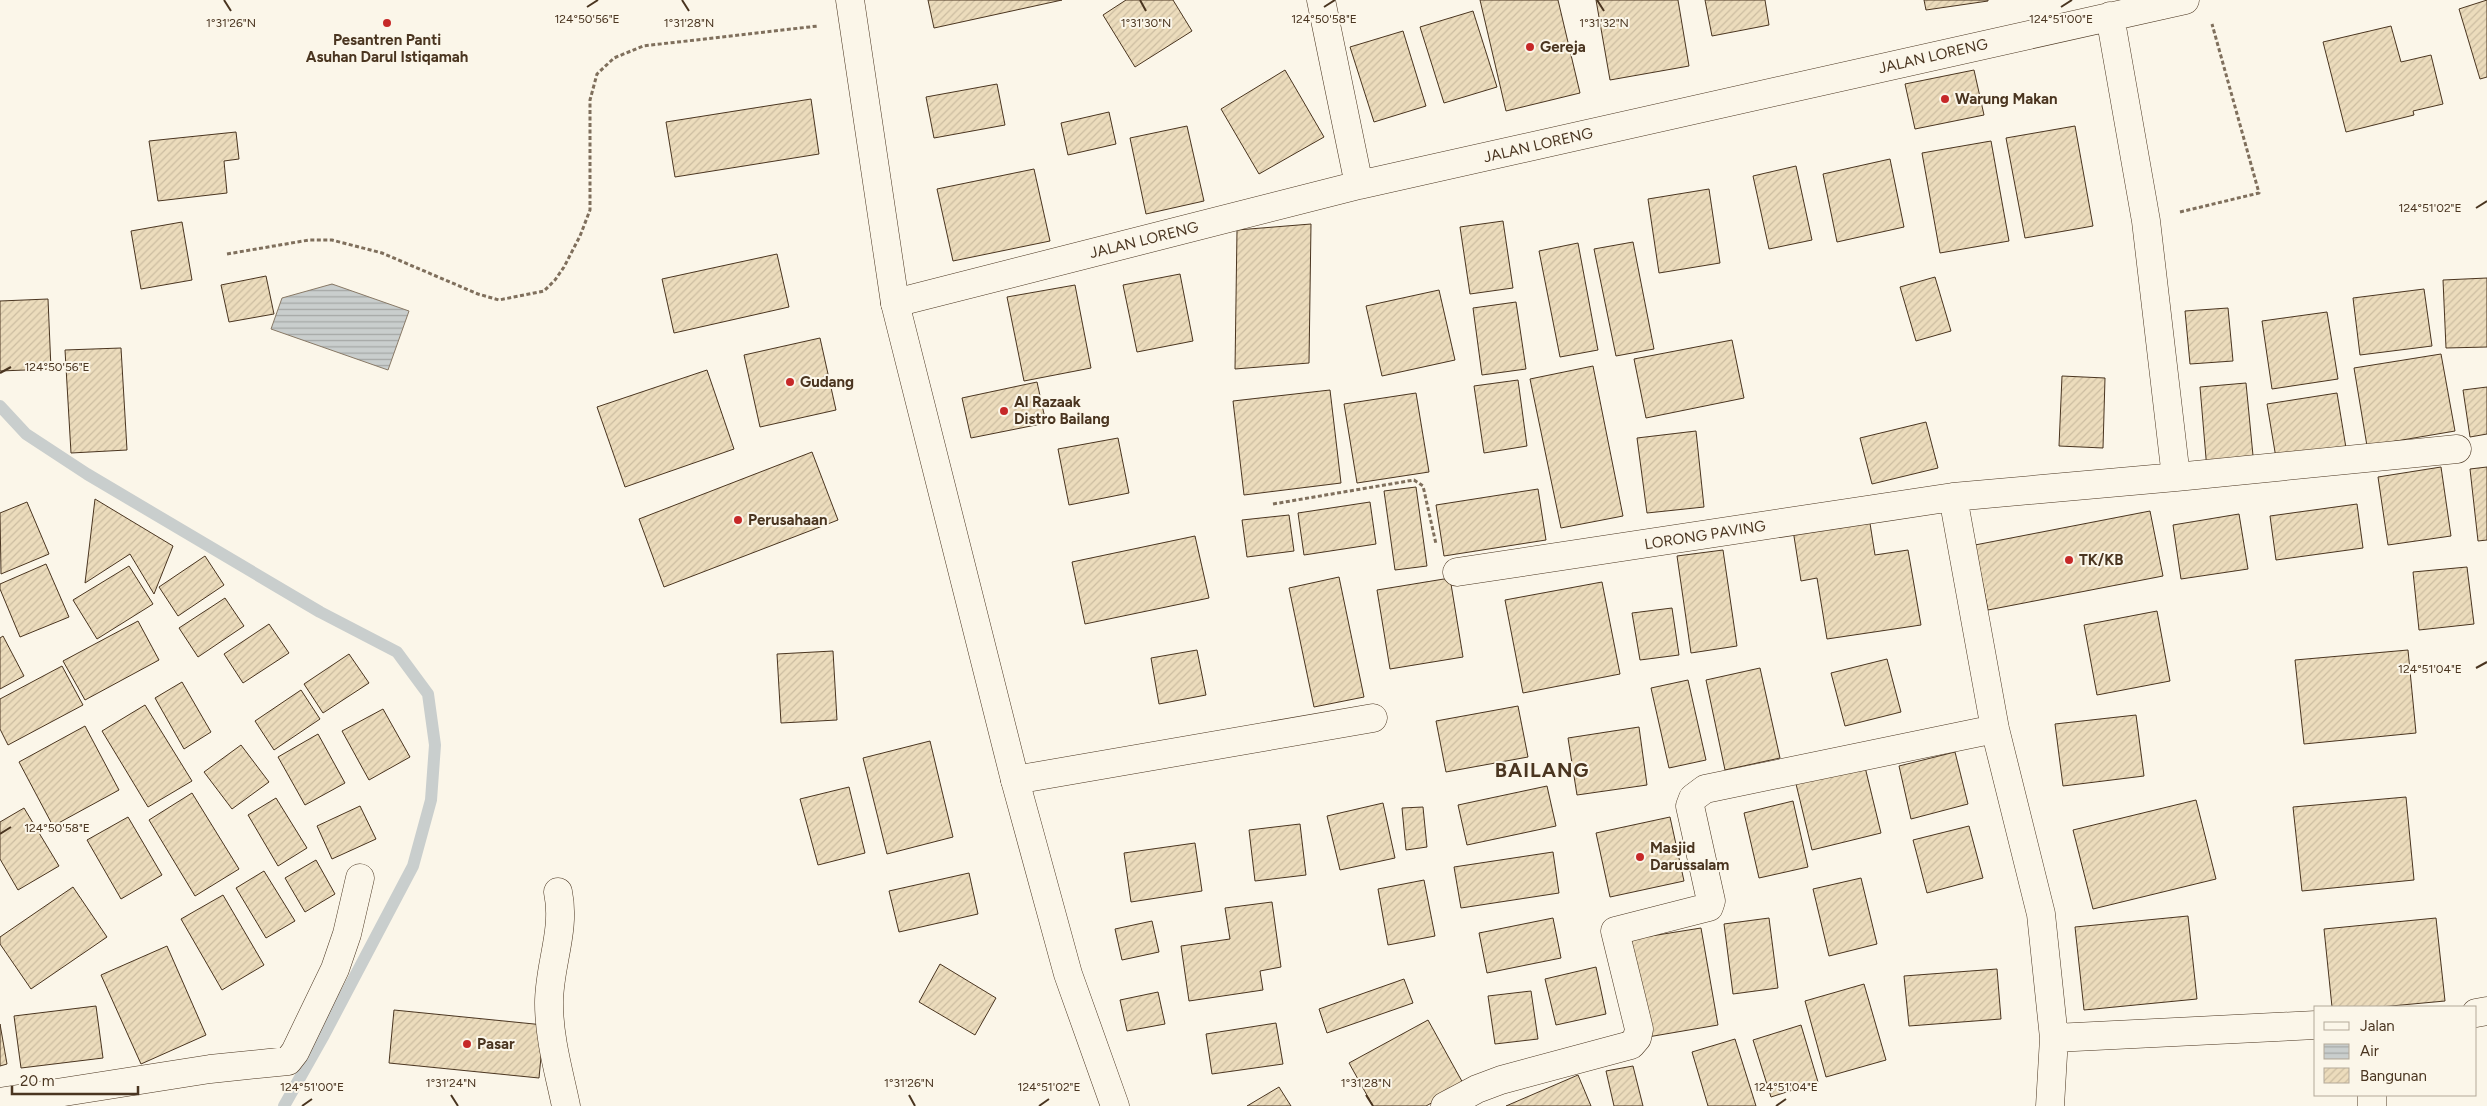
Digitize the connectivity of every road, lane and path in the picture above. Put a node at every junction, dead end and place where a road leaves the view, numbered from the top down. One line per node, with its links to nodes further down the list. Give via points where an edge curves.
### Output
1 (1321, 0): 6 (main road)
2 (2185, 0): 4 (main road, JALAN LORENG)
3 (853, 11): 8 (path, via 643,46 614,58 597,74 590,100 590,210 564,266 544,291 499,300 382,253 332,240 309,240); 9 (main road)
4 (2110, 16): 6 (main road, JALAN LORENG); 7 (main road)
5 (2211, 18): 7 (path, via 2259,193)
6 (1359, 185): 9 (main road, JALAN LORENG)
7 (2146, 221): 11 (main road)
8 (227, 254)
9 (895, 303): 17 (main road)
10 (2457, 449): 11 (main road, LORONG PAVING)
11 (2176, 477): 12 (main road, LORONG PAVING)
12 (1953, 497): 14 (main road, LORONG PAVING); 16 (main road)
13 (1273, 504): 14 (path, via 1414,480 1420,482 1442,566)
14 (1457, 572)
15 (1373, 718): 17 (main road)
16 (1995, 729): 21 (main road, via 2041,914); 25 (main road, via 1705,789 1693,798 1690,806 1711,901 1709,907 1615,932 1638,1038 1631,1045 1501,1080)
17 (1015, 780): 24 (main road, via 1068,974)
18 (360, 878): 22 (main road, via 335,968 288,1061 210,1069)
19 (558, 892): 23 (main road, via 560,933 549,1001 552,1043)
20 (2314, 1025): 21 (main road)
21 (2054, 1038): 26 (main road)
22 (0, 1102)
23 (566, 1106)
24 (1115, 1106)
25 (1445, 1106)
26 (2050, 1106)

